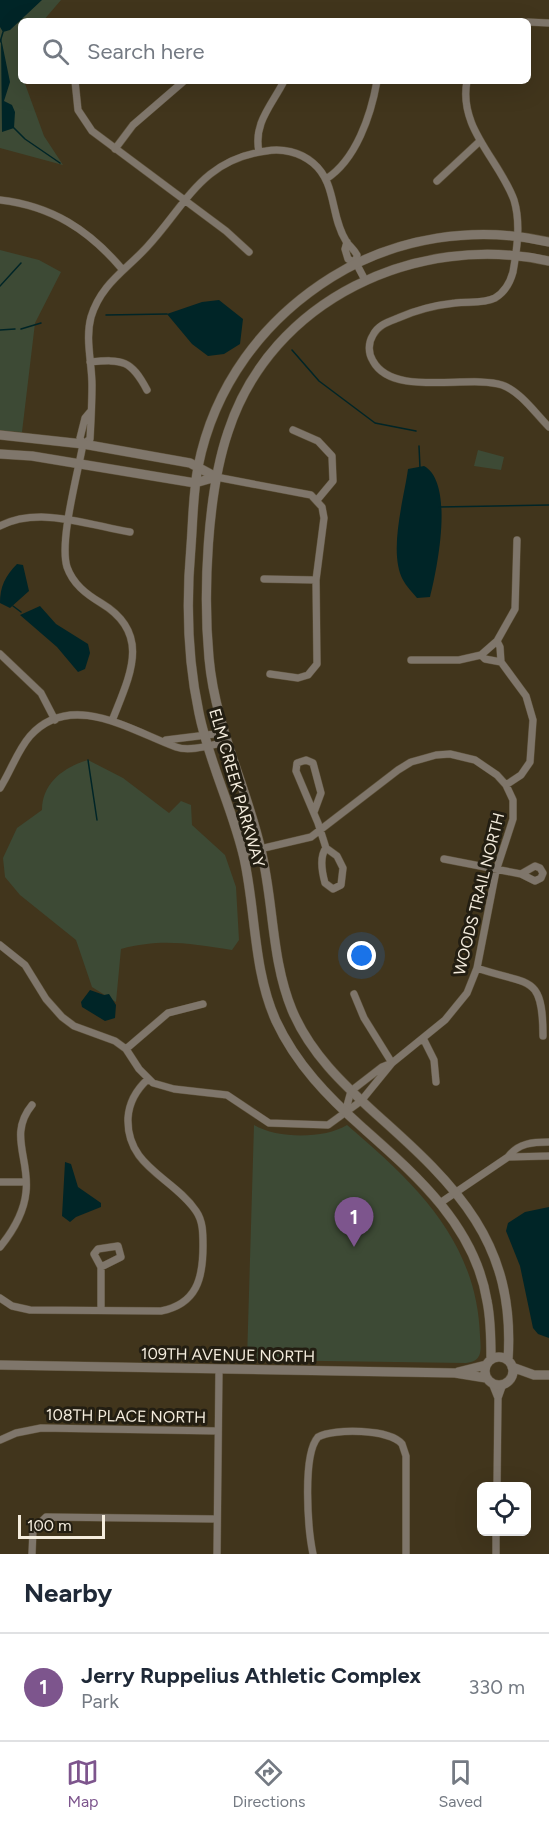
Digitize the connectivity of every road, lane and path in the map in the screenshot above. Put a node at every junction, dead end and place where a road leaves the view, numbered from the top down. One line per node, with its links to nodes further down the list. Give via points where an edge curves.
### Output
1 (531, 22): 2 (street)
2 (549, 23)
3 (75, 84): 9 (street, via 75,98 84,121)
4 (181, 84): 9 (street, via 133,125)
5 (282, 84): 10 (street, via 261,119)
6 (376, 84): 11 (street, via 353,149 343,166)
7 (467, 84): 8 (street, via 468,119)
8 (480, 141): 12 (street); 15 (street, via 514,202)
9 (115, 149): 14 (street)
10 (259, 152): 11 (street, via 292,152 312,162); 14 (street, via 214,170)
11 (326, 179): 20 (street, via 347,242 357,255)
12 (437, 181)
13 (0, 200): 21 (street, via 41,208 63,218 95,240)
14 (183, 200): 17 (street); 21 (street, via 147,247)
15 (518, 237): 16 (street, ELM CREEK PARKWAY); 18 (street); 20 (street, ELM CREEK PARKWAY, via 468,235 426,240)
16 (549, 242)
17 (249, 252)
18 (515, 256): 19 (street, ELM CREEK PARKWAY); 22 (street, ELM CREEK PARKWAY, via 448,256 398,267); 25 (street, via 509,284 496,297 430,307 385,323 373,334 370,356 379,370 399,379 503,385)
19 (549, 261)
20 (356, 263): 22 (street); 31 (street, ELM CREEK PARKWAY, via 311,290 251,348 218,404)
21 (122, 269): 23 (street, via 105,287 93,313 89,327)
22 (364, 280): 32 (street, ELM CREEK PARKWAY, via 318,308 264,363 237,408)
23 (90, 362): 24 (street, via 128,364); 28 (street, via 90,412 80,438)
24 (147, 390)
25 (549, 427)
26 (294, 430): 34 (street, via 318,441 332,456 333,481)
27 (0, 435): 28 (street)
28 (83, 444): 30 (street); 31 (street)
29 (0, 454): 30 (street)
30 (80, 463): 33 (street); 35 (street)
31 (198, 466): 32 (street); 33 (street, ELM CREEK PARKWAY)
32 (216, 477): 33 (street); 34 (street); 49 (street, ELM CREEK PARKWAY, via 207,628 213,690)
33 (195, 483): 50 (street, ELM CREEK PARKWAY, via 187,614 193,679)
34 (318, 499): 40 (street, via 324,518)
35 (69, 521): 36 (street, via 20,518); 37 (street); 48 (street, via 65,553 70,574 83,591 118,615 133,642 130,670)
36 (0, 526)
37 (130, 532)
38 (517, 540): 41 (street, via 514,609)
39 (264, 579): 40 (street)
40 (316, 580): 46 (street, via 317,664 308,675 298,678)
41 (497, 641): 43 (street); 45 (street)
42 (0, 654): 47 (street, via 41,693)
43 (481, 655): 44 (street, via 459,660); 45 (street)
44 (411, 660)
45 (501, 662): 52 (street, via 526,696 533,720 530,762 521,775)
46 (270, 674)
47 (55, 720): 48 (street, via 81,715); 51 (street, via 32,734)
48 (112, 721): 50 (street, via 163,740)
49 (224, 737): 50 (street); 57 (street, ELM CREEK PARKWAY)
50 (205, 741): 58 (street, ELM CREEK PARKWAY)
51 (2, 779): 53 (street)
52 (506, 785): 55 (street, via 487,766 463,756 423,757 398,770); 60 (street, WOODS TRAIL NORTH, via 513,800 513,819)
53 (0, 788)
54 (314, 812): 54 (street, via 321,793 313,763 306,760 297,764 296,771); 55 (street)
55 (321, 832): 56 (street); 57 (street)
56 (326, 848): 56 (street, via 337,856 343,868 341,885 333,889 328,887 323,873)
57 (261, 850): 58 (street); 72 (street, ELM CREEK PARKWAY, via 285,991 304,1034)
58 (243, 853): 75 (street, ELM CREEK PARKWAY, via 269,1003 298,1059)
59 (444, 859): 60 (street)
60 (496, 871): 61 (street); 63 (street, WOODS TRAIL NORTH)
61 (521, 874)
62 (0, 945): 68 (street, via 25,965 46,999 67,1022 110,1038)
63 (477, 968): 66 (street, via 528,983 537,991 543,1004); 67 (street, WOODS TRAIL NORTH, via 460,1003)
64 (354, 994): 69 (street)
65 (203, 1004): 68 (street, via 168,1013)
66 (543, 1036)
67 (423, 1038): 69 (street, WOODS TRAIL NORTH); 71 (street, via 434,1060)
68 (126, 1049): 70 (street)
69 (392, 1063): 72 (street, WOODS TRAIL NORTH); 73 (street, WOODS TRAIL NORTH)
70 (148, 1078): 75 (street, WOODS TRAIL NORTH, via 164,1087 227,1095 269,1123 327,1125); 86 (street, via 130,1102 130,1141 139,1158 200,1216 202,1275 194,1292 176,1307 161,1311)
71 (436, 1082)
72 (351, 1091): 73 (street, ELM CREEK PARKWAY); 75 (street)
73 (361, 1101): 75 (street, WOODS TRAIL NORTH); 81 (street, ELM CREEK PARKWAY, via 422,1154)
74 (32, 1105): 80 (street, via 20,1125)
75 (345, 1113): 82 (street, ELM CREEK PARKWAY)
76 (549, 1142): 78 (street, via 523,1144)
77 (549, 1156): 78 (street)
78 (508, 1157): 81 (street)
79 (0, 1182): 80 (street)
80 (26, 1182): 83 (street, via 20,1216)
81 (456, 1191): 82 (street); 88 (street, ELM CREEK PARKWAY, via 481,1229 500,1276)
82 (440, 1203): 87 (street, ELM CREEK PARKWAY, via 465,1240 483,1283 488,1303)
83 (0, 1247)
84 (101, 1267): 86 (street)
85 (0, 1298): 86 (street, via 20,1309)
86 (101, 1309)
87 (488, 1362): 88 (street, 109TH AVENUE NORTH, via 499,1357); 91 (street, 109TH AVENUE NORTH); 94 (street, ELM CREEK PARKWAY)
88 (510, 1364): 92 (street); 95 (street, ELM CREEK PARKWAY)
89 (0, 1365): 90 (street, 109TH AVENUE NORTH)
90 (219, 1370): 91 (street, 109TH AVENUE NORTH); 97 (street)
91 (455, 1373): 94 (street, 109TH AVENUE NORTH)
92 (534, 1374): 93 (street); 95 (street)
93 (549, 1375)
94 (489, 1381): 95 (street, 109TH AVENUE NORTH); 96 (street)
95 (507, 1381): 96 (street)
96 (498, 1398): 99 (street)
97 (218, 1431): 98 (street, 108TH PLACE NORTH, via 41,1428); 100 (street)
98 (0, 1440)
99 (497, 1482)
100 (216, 1518): 102 (street, via 46,1517 36,1524); 103 (street)
101 (496, 1536): 106 (street)
102 (32, 1554)
103 (217, 1554)
104 (313, 1554): 105 (street, via 309,1524 310,1453 314,1442 324,1434 387,1433 402,1444 406,1456)
105 (406, 1554)
106 (496, 1554)

